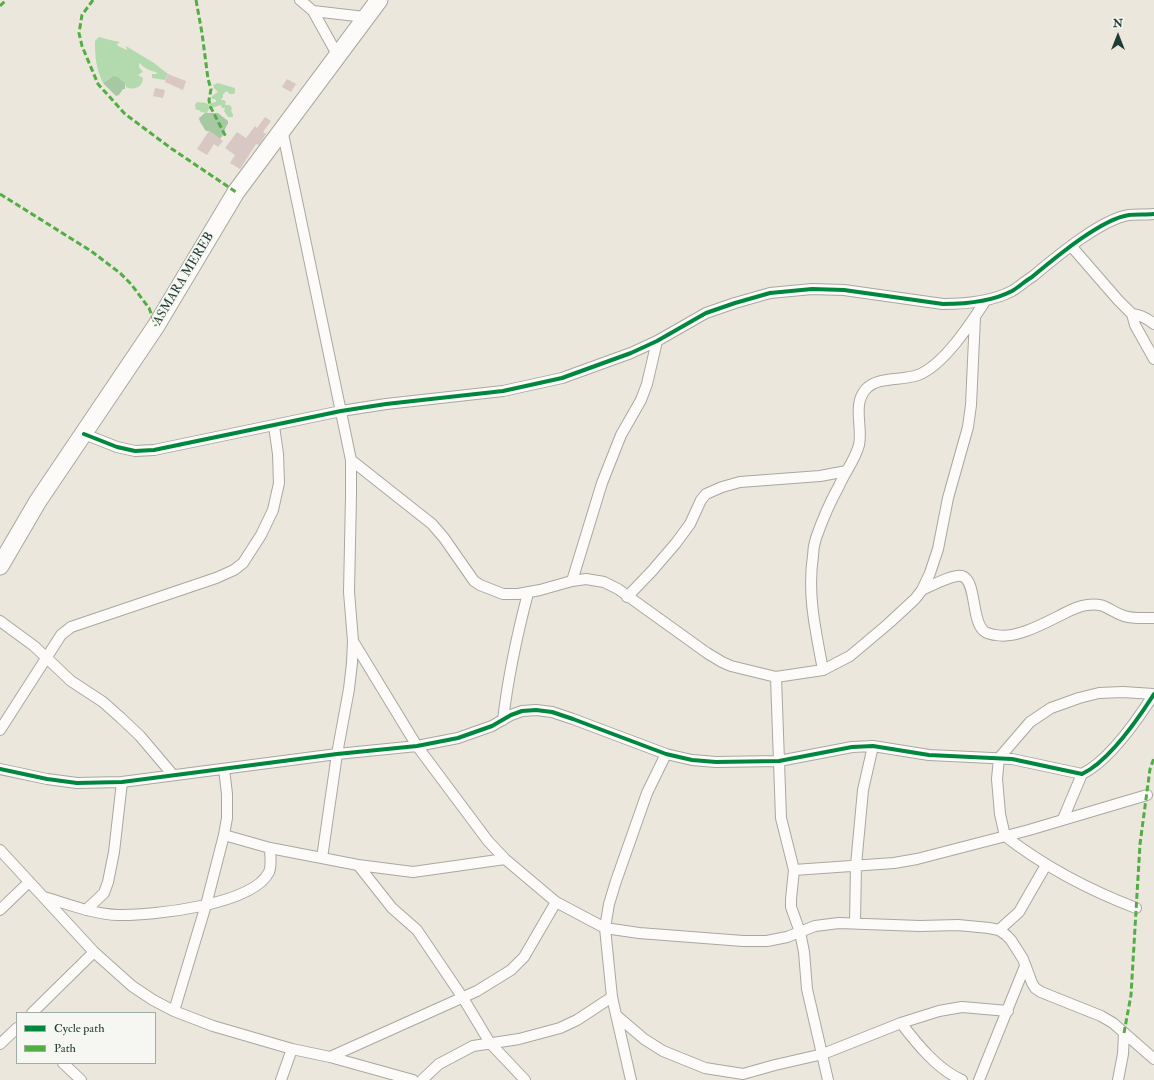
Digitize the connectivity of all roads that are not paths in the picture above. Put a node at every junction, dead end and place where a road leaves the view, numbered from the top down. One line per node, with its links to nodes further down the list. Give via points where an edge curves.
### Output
1 (300, 0): 3 (street)
2 (379, 0): 4 (highway, ASMARA MEREB)
3 (313, 11): 4 (street); 5 (street)
4 (365, 17): 5 (highway, ASMARA MEREB)
5 (338, 56): 6 (highway, ASMARA MEREB)
6 (282, 129): 15 (street); 17 (highway, ASMARA MEREB, via 236,192 156,326)
7 (1154, 214): 8 (street, via 1129,215 1111,221)
8 (1072, 247): 9 (street, via 1013,291); 10 (street)
9 (986, 300): 11 (street); 13 (street, via 943,304 844,290 812,289 770,293 706,313)
10 (1132, 314): 12 (street, via 1140,315); 14 (street, via 1135,325)
11 (975, 317): 19 (street, via 946,354 928,371 916,376 876,383 861,395 860,442); 22 (street, via 972,398 968,427 948,498 938,549)
12 (1154, 324)
13 (657, 341): 15 (street, via 562,378 503,391); 21 (street, via 647,384 621,435 602,483)
14 (1154, 359)
15 (341, 411): 16 (street); 18 (street)
16 (274, 426): 17 (street, via 154,450 135,451); 28 (street, via 279,483 273,510 243,563 216,578 71,627 61,635)
17 (84, 434): 20 (highway, ASMARA MEREB, via 38,501)
18 (351, 460): 23 (street, via 432,524 474,581 489,590 503,594); 27 (street, via 349,592)
19 (847, 471): 24 (street, via 820,476 740,482 706,494 690,524 676,543); 29 (street, via 815,540 810,576 812,607)
20 (0, 566)
21 (572, 581): 23 (street); 24 (street, via 586,579 604,582)
22 (922, 590): 25 (street, via 962,576 971,589 977,620 984,631 995,635 1008,636 1022,632 1086,605 1097,604 1131,618); 29 (street, via 888,624 850,656)
23 (528, 593): 32 (street, via 513,654)
24 (627, 597): 30 (street, via 722,662)
25 (1154, 618)
26 (0, 621): 28 (street)
27 (353, 641): 34 (street); 36 (street, via 349,689)
28 (46, 657): 33 (street); 43 (street, via 71,681 103,702 121,718 140,736)
29 (823, 670): 30 (street)
30 (776, 677): 39 (street)
31 (1154, 694): 38 (street, via 1100,693 1051,708 1030,722); 42 (street, via 1102,761)
32 (503, 720): 34 (street, via 458,738); 37 (street, via 522,711 552,712)
33 (0, 730)
34 (417, 746): 36 (street); 52 (street, via 488,841)
35 (872, 746): 38 (street, via 929,755); 39 (street, via 852,747); 54 (street, via 863,790)
36 (337, 754): 41 (street); 51 (street)
37 (666, 754): 39 (street, via 716,762); 65 (street, via 647,793 616,881)
38 (999, 758): 42 (street); 48 (street, via 997,779)
39 (779, 761): 56 (street, via 781,818)
40 (0, 769): 44 (street, via 77,783)
41 (224, 769): 43 (street); 47 (street, via 227,818)
42 (1082, 774): 46 (street)
43 (173, 776): 44 (street)
44 (122, 782): 63 (street, via 108,882 104,893)
45 (1146, 795): 46 (street)
46 (1063, 819): 48 (street)
47 (224, 835): 49 (street); 60 (street)
48 (1005, 836): 54 (street, via 917,859); 55 (street)
49 (270, 848): 51 (street); 60 (street, via 269,871 254,888)
50 (0, 850): 57 (street)
51 (322, 858): 53 (street)
52 (505, 859): 53 (street, via 413,872); 59 (street)
53 (358, 865): 71 (street, via 392,908 417,930)
54 (856, 865): 56 (street); 64 (street)
55 (1046, 865): 61 (street, via 1107,897); 66 (street, via 1019,912)
56 (794, 870): 67 (street, via 791,907)
57 (29, 882): 58 (street); 62 (street)
58 (42, 896): 63 (street); 68 (street)
59 (556, 902): 65 (street); 71 (street, via 524,957 511,970)
60 (206, 905): 63 (street, via 168,912 117,915); 72 (street)
61 (1136, 908)
62 (0, 910)
63 (86, 910)
64 (855, 923): 66 (street, via 958,925); 67 (street, via 824,924)
65 (605, 928): 67 (street, via 743,941 767,941); 70 (street)
66 (999, 930): 69 (street, via 1011,940)
67 (800, 932): 82 (street, via 808,995)
68 (94, 952): 72 (street, via 132,986); 74 (street)
69 (1025, 966): 73 (street); 78 (street, via 1035,988 1101,1016)
70 (612, 997): 75 (street); 79 (street, via 560,1028)
71 (463, 998): 79 (street); 83 (street)
72 (174, 1011): 81 (street, via 213,1026)
73 (1008, 1011): 76 (street, via 962,1007); 96 (street)
74 (33, 1012)
75 (616, 1015): 87 (street, via 644,1039 663,1051 705,1068); 93 (street)
76 (901, 1023): 82 (street); 95 (street, via 930,1057)
77 (16, 1029): 80 (street)
78 (1124, 1033): 84 (street); 97 (street)
79 (490, 1043): 91 (street, via 473,1046 454,1055 439,1064); 92 (street)
80 (0, 1044)
81 (292, 1049): 83 (street); 89 (street)
82 (823, 1054): 87 (street, via 775,1065); 94 (street)
83 (330, 1057): 86 (street)
84 (1154, 1059)
85 (64, 1064): 88 (street)
86 (380, 1076): 90 (street)
87 (742, 1077)
88 (81, 1080)
89 (282, 1080)
90 (413, 1080)
91 (422, 1080)
92 (525, 1080)
93 (631, 1080)
94 (828, 1080)
95 (962, 1080)
96 (979, 1080)
97 (1118, 1080)

